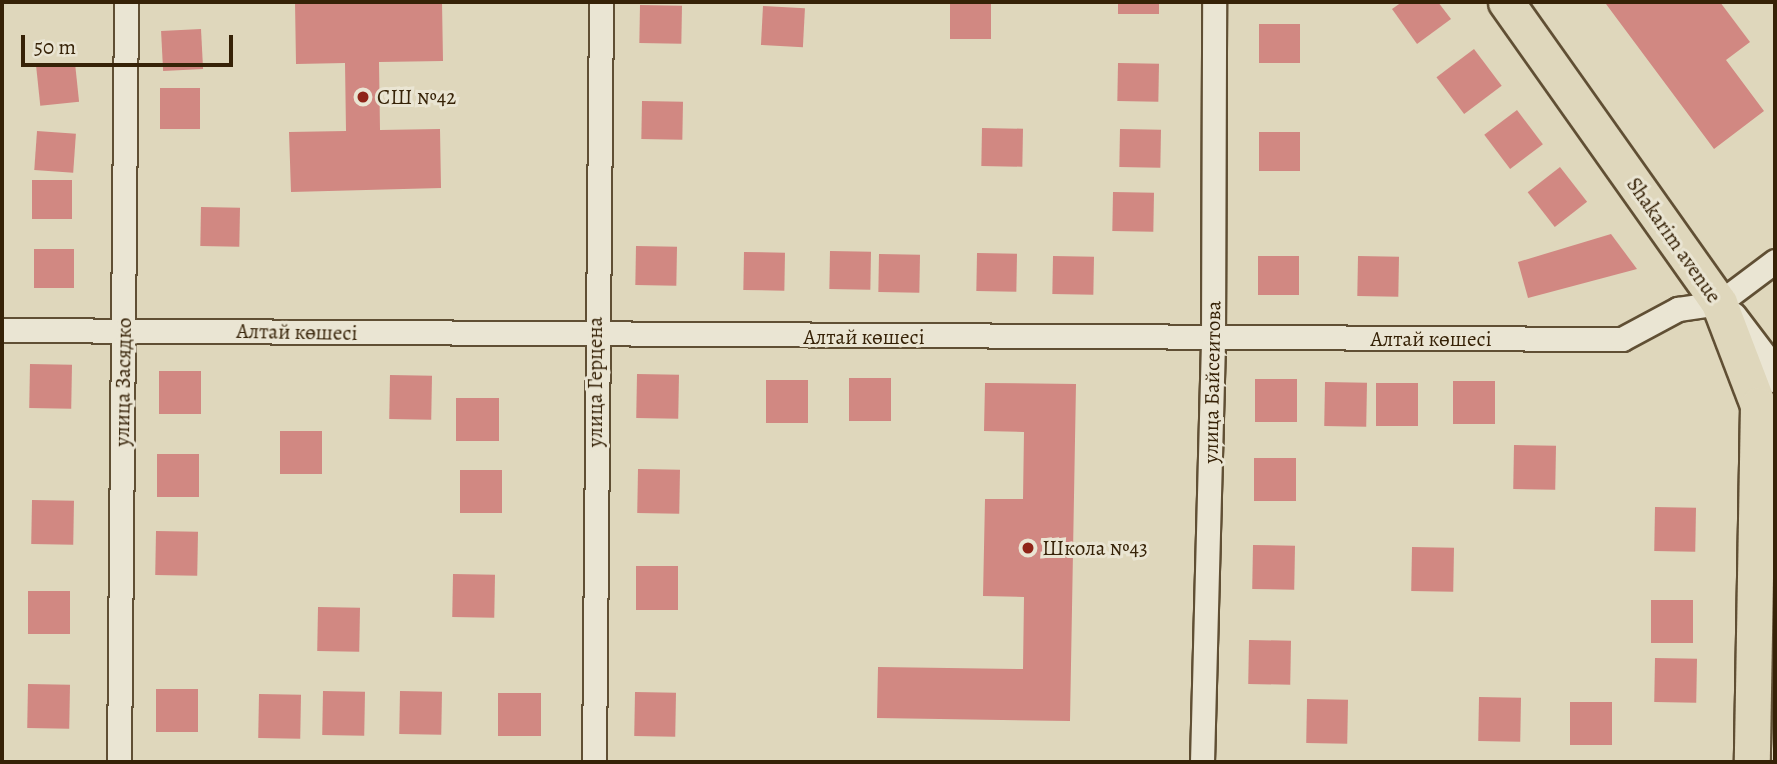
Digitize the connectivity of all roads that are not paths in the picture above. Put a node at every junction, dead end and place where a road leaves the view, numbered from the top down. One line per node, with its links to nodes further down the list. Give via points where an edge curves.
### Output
1 (126, 2): 8 (street, улица Засядко)
2 (601, 2): 9 (street, улица Герцена)
3 (1214, 2): 10 (street, улица Байсеитова)
4 (1506, 2): 6 (main road, Shakarim avenue)
5 (1775, 261): 6 (street)
6 (1719, 303): 10 (street, Алтай көшесі, via 1678,310 1622,339); 11 (street); 15 (main road, Shakarim avenue, via 1758,405)
7 (2, 330): 8 (street, Алтай көшесі)
8 (124, 330): 9 (street, Алтай көшесі); 12 (street, улица Засядко)
9 (595, 335): 10 (street, Алтай көшесі); 13 (street, улица Герцена)
10 (1213, 339): 14 (street, улица Байсеитова)
11 (1775, 376)
12 (119, 762)
13 (594, 762)
14 (1202, 762)
15 (1752, 762)

